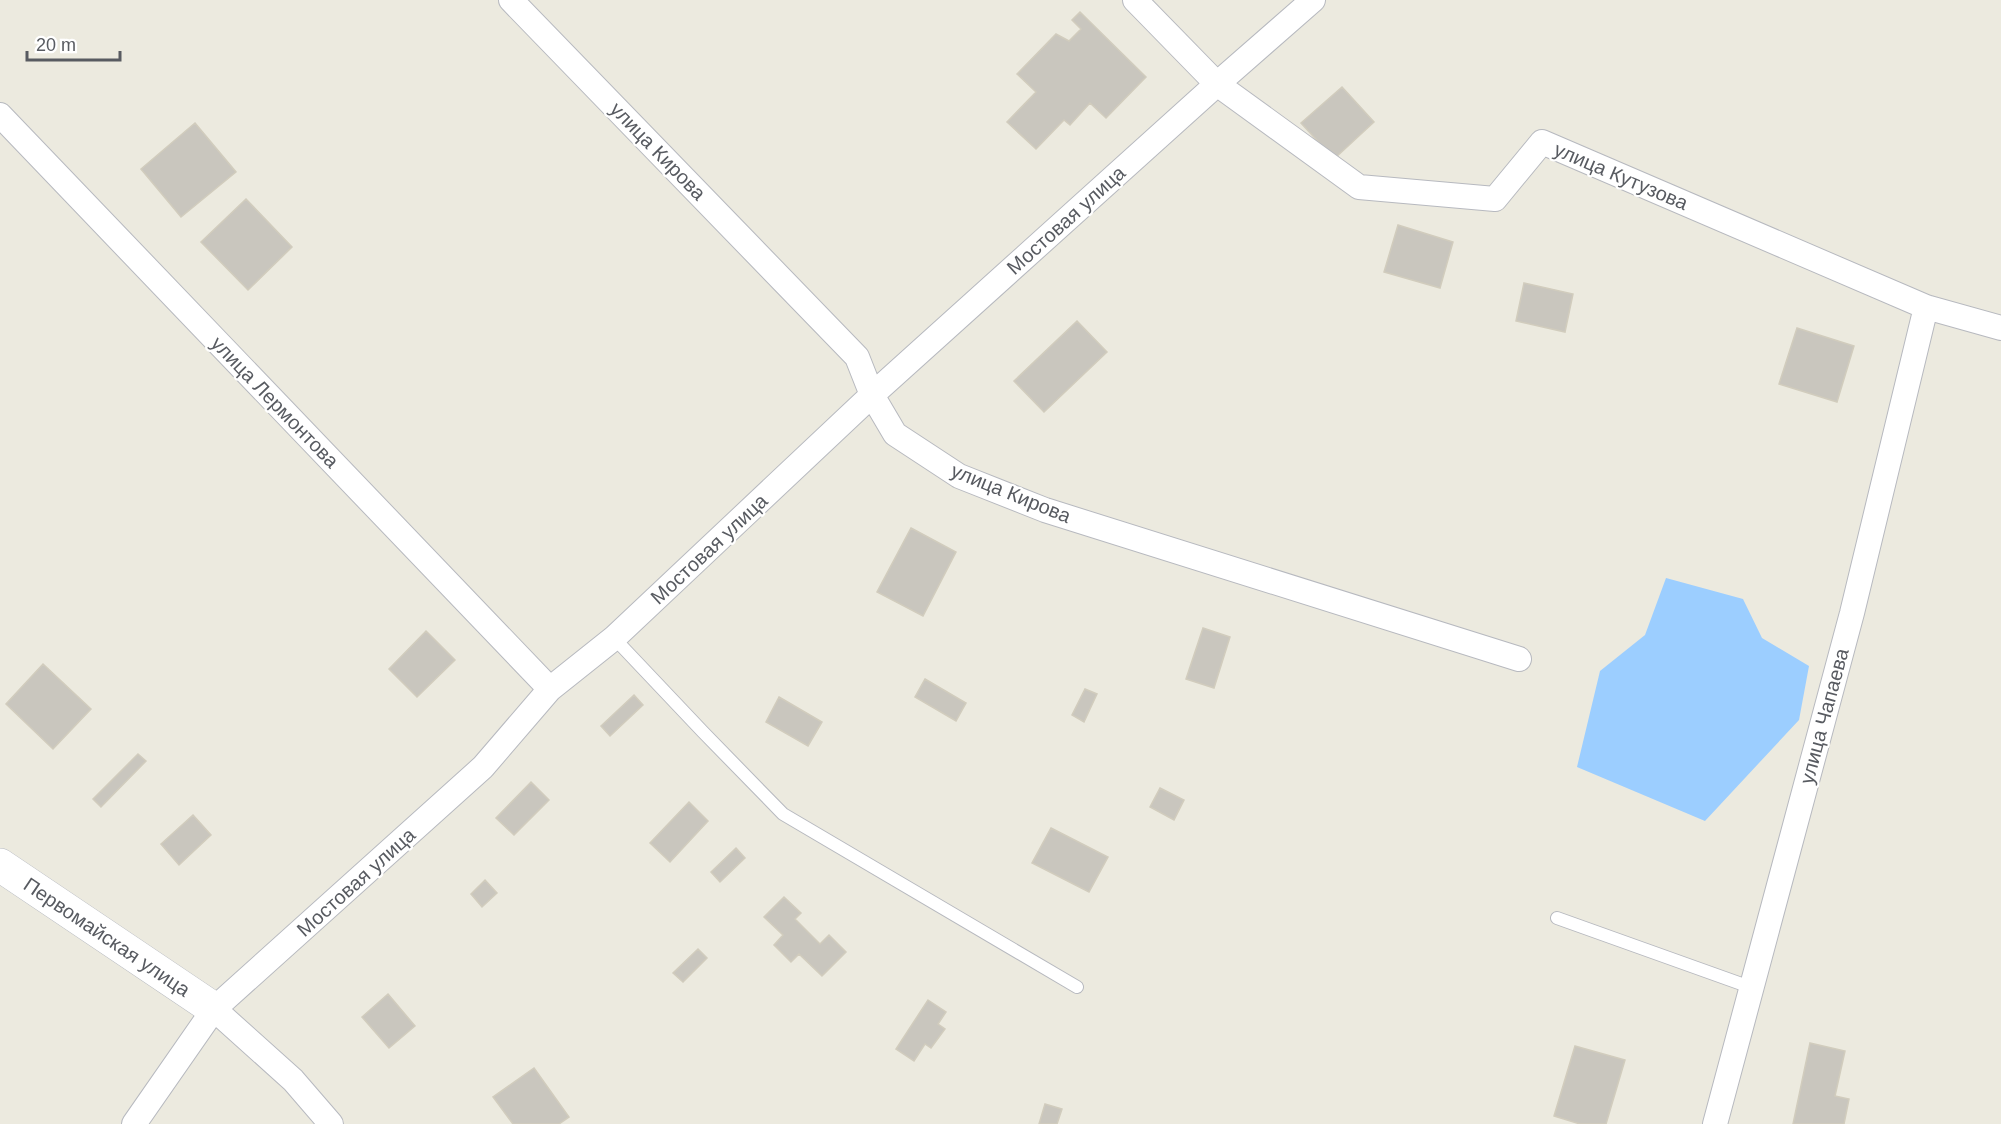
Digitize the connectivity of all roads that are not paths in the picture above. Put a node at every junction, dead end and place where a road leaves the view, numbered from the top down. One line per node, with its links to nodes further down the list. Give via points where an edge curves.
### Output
1 (511, 0): 8 (street, улица Кирова, via 857,357)
2 (1136, 0): 4 (street, улица Кутузова)
3 (1313, 0): 4 (street, Мостовая улица)
4 (1217, 84): 6 (street, улица Кутузова, via 1359,187 1495,200 1542,142); 8 (street, Мостовая улица)
5 (0, 114): 11 (street, улица Лермонтова)
6 (1926, 307): 7 (street, улица Кутузова); 15 (street, улица Чапаева, via 1852,613)
7 (2001, 328)
8 (872, 395): 9 (street, Мостовая улица); 10 (street, улица Кирова, via 895,434 959,476 1045,510)
9 (614, 638): 11 (street, Мостовая улица); 14 (lane, via 783,814)
10 (1520, 659)
11 (550, 689): 16 (street, Мостовая улица, via 483,767)
12 (0, 865): 16 (street, Первомайская улица)
13 (1557, 918): 15 (lane)
14 (1077, 987)
15 (1750, 987): 19 (street, улица Чапаева)
16 (214, 1009): 17 (street, Мостовая улица); 18 (street, via 293,1080)
17 (134, 1124)
18 (331, 1124)
19 (1715, 1124)

